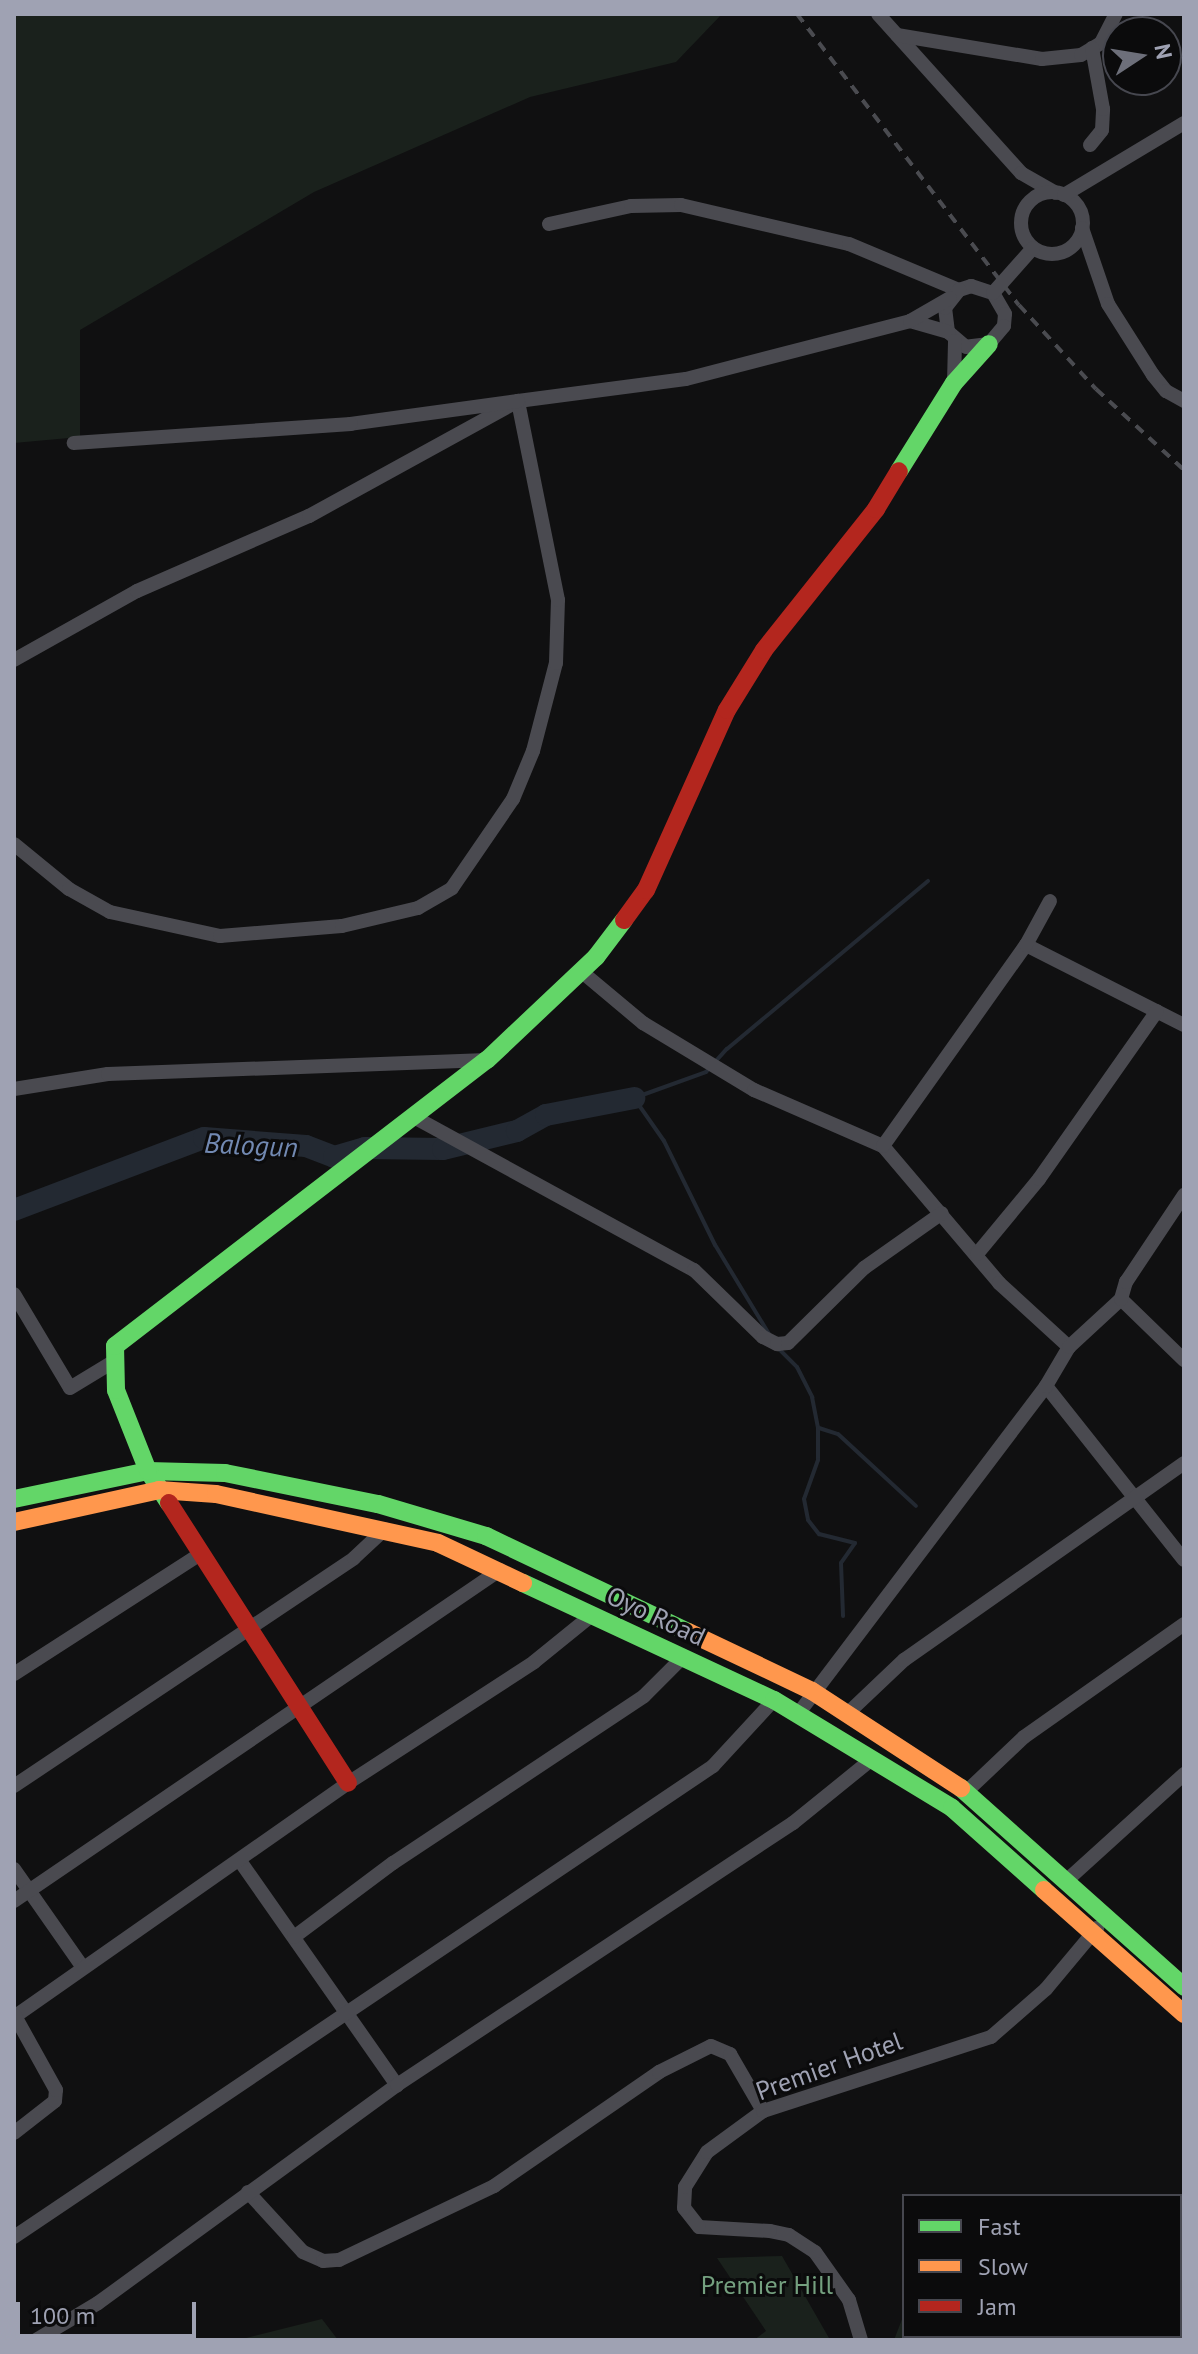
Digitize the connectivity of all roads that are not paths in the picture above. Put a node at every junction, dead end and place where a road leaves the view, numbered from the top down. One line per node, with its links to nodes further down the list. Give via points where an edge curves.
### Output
1 (878, 14): 3 (street)
2 (1116, 14): 4 (street, via 1101,43)
3 (897, 35): 4 (street, via 1042,59 1081,55); 7 (street)
4 (1092, 48): 6 (street, via 1103,109 1102,130)
5 (1184, 123): 8 (street)
6 (1090, 145)
7 (1021, 173): 8 (street); 9 (street)
8 (1060, 194): 9 (street); 11 (street, via 1076,205)
9 (1028, 205): 12 (street, via 1021,227)
10 (549, 224): 16 (street, via 631,206 681,205 849,244)
11 (1082, 228): 13 (street); 14 (street)
12 (1033, 248): 13 (street, via 1048,254); 15 (street)
13 (1064, 252): 14 (street)
14 (1093, 268): 22 (street, via 1142,359 1166,391)
15 (993, 293): 16 (street, via 971,286); 19 (street, via 1005,314 1004,326)
16 (955, 294): 17 (street); 18 (street, via 944,320)
17 (910, 321): 18 (street); 21 (street, via 686,379)
18 (952, 336): 19 (street, via 966,347); 20 (street)
19 (989, 344): 20 (main road)
20 (954, 383): 28 (main road, via 884,498 764,650 727,710 646,890)
21 (518, 401): 23 (street, via 351,424); 24 (street, via 309,516 137,591); 25 (street, via 558,600 556,663 533,751 513,799 452,888 418,908 370,921 220,936 110,912 69,889)
22 (1184, 401)
23 (74, 443)
24 (14, 660)
25 (14, 844)
26 (1050, 901): 27 (street)
27 (1026, 945): 29 (street); 34 (street)
28 (582, 972): 31 (main road); 34 (street, via 643,1023 754,1090)
29 (1157, 1011): 30 (street); 37 (street, via 1039,1179)
30 (1184, 1025)
31 (487, 1060): 32 (street, via 108,1074); 33 (main road)
32 (14, 1089)
33 (414, 1117): 36 (street, via 694,1270 771,1341 788,1343 864,1268); 41 (main road, via 115,1346)
34 (883, 1146): 36 (street)
35 (1184, 1195): 39 (street, via 1126,1282)
36 (942, 1213): 37 (street)
37 (977, 1254): 40 (street)
38 (14, 1294): 41 (street, via 70,1388)
39 (1121, 1299): 40 (street); 42 (street)
40 (1069, 1347): 43 (street)
41 (116, 1360): 45 (main road, via 119,1401)
42 (1184, 1360)
43 (1046, 1386): 47 (street); 59 (street)
44 (1184, 1463): 47 (street)
45 (148, 1471): 46 (main road); 48 (main road, Oyo Road); 59 (main road, Oyo Road, via 270,1480 444,1521)
46 (159, 1490): 49 (main road, Oyo Road); 50 (main road, Oyo Road, via 216,1494); 51 (main road)
47 (1138, 1496): 52 (street); 63 (street, via 904,1660)
48 (14, 1499)
49 (14, 1522)
50 (385, 1529): 53 (main road, Oyo Road, via 438,1543); 56 (street, via 354,1558)
51 (199, 1555): 56 (main road); 58 (street)
52 (1184, 1560)
53 (500, 1570): 54 (main road, Oyo Road); 61 (street)
54 (592, 1615): 57 (main road, Oyo Road); 66 (street, via 534,1662)
55 (1184, 1624): 68 (street, via 1024,1737)
56 (246, 1627): 61 (main road); 67 (street)
57 (683, 1657): 60 (main road, Oyo Road); 75 (street, via 644,1696 393,1863)
58 (14, 1674)
59 (812, 1691): 62 (street); 63 (main road, Oyo Road)
60 (774, 1700): 62 (main road, Oyo Road); 78 (street, via 713,1766)
61 (301, 1704): 66 (main road); 72 (street)
62 (798, 1714): 64 (main road, Oyo Road)
63 (847, 1714): 68 (main road, Oyo Road)
64 (872, 1759): 74 (main road, Oyo Road, via 952,1808); 81 (street, via 793,1823)
65 (1184, 1774): 71 (street)
66 (348, 1783): 69 (street)
67 (14, 1786)
68 (966, 1792): 71 (main road, Oyo Road)
69 (240, 1861): 75 (street); 76 (street)
70 (14, 1869): 72 (street)
71 (1065, 1882): 74 (main road, Oyo Road)
72 (29, 1891): 73 (street); 76 (street)
73 (14, 1901)
74 (1099, 1924): 77 (main road, Oyo Road); 79 (main road, Oyo Road); 82 (street, Premier Hotel, via 1046,1989 991,2037)
75 (294, 1937): 78 (street)
76 (82, 1966): 80 (street)
77 (1184, 1987)
78 (348, 2012): 81 (street); 85 (street)
79 (1184, 2014)
80 (14, 2016): 83 (street, via 56,2090 55,2101)
81 (397, 2085): 84 (street)
82 (763, 2111): 84 (street, via 730,2054 711,2046 659,2072 494,2186 339,2260 323,2261 303,2252); 87 (street, Premier Hotel, via 707,2152 685,2187 684,2208 699,2227 770,2231 804,2243 849,2300)
83 (14, 2133)
84 (248, 2192): 86 (street, via 98,2303)
85 (14, 2237)
86 (36, 2340)
87 (861, 2340)

